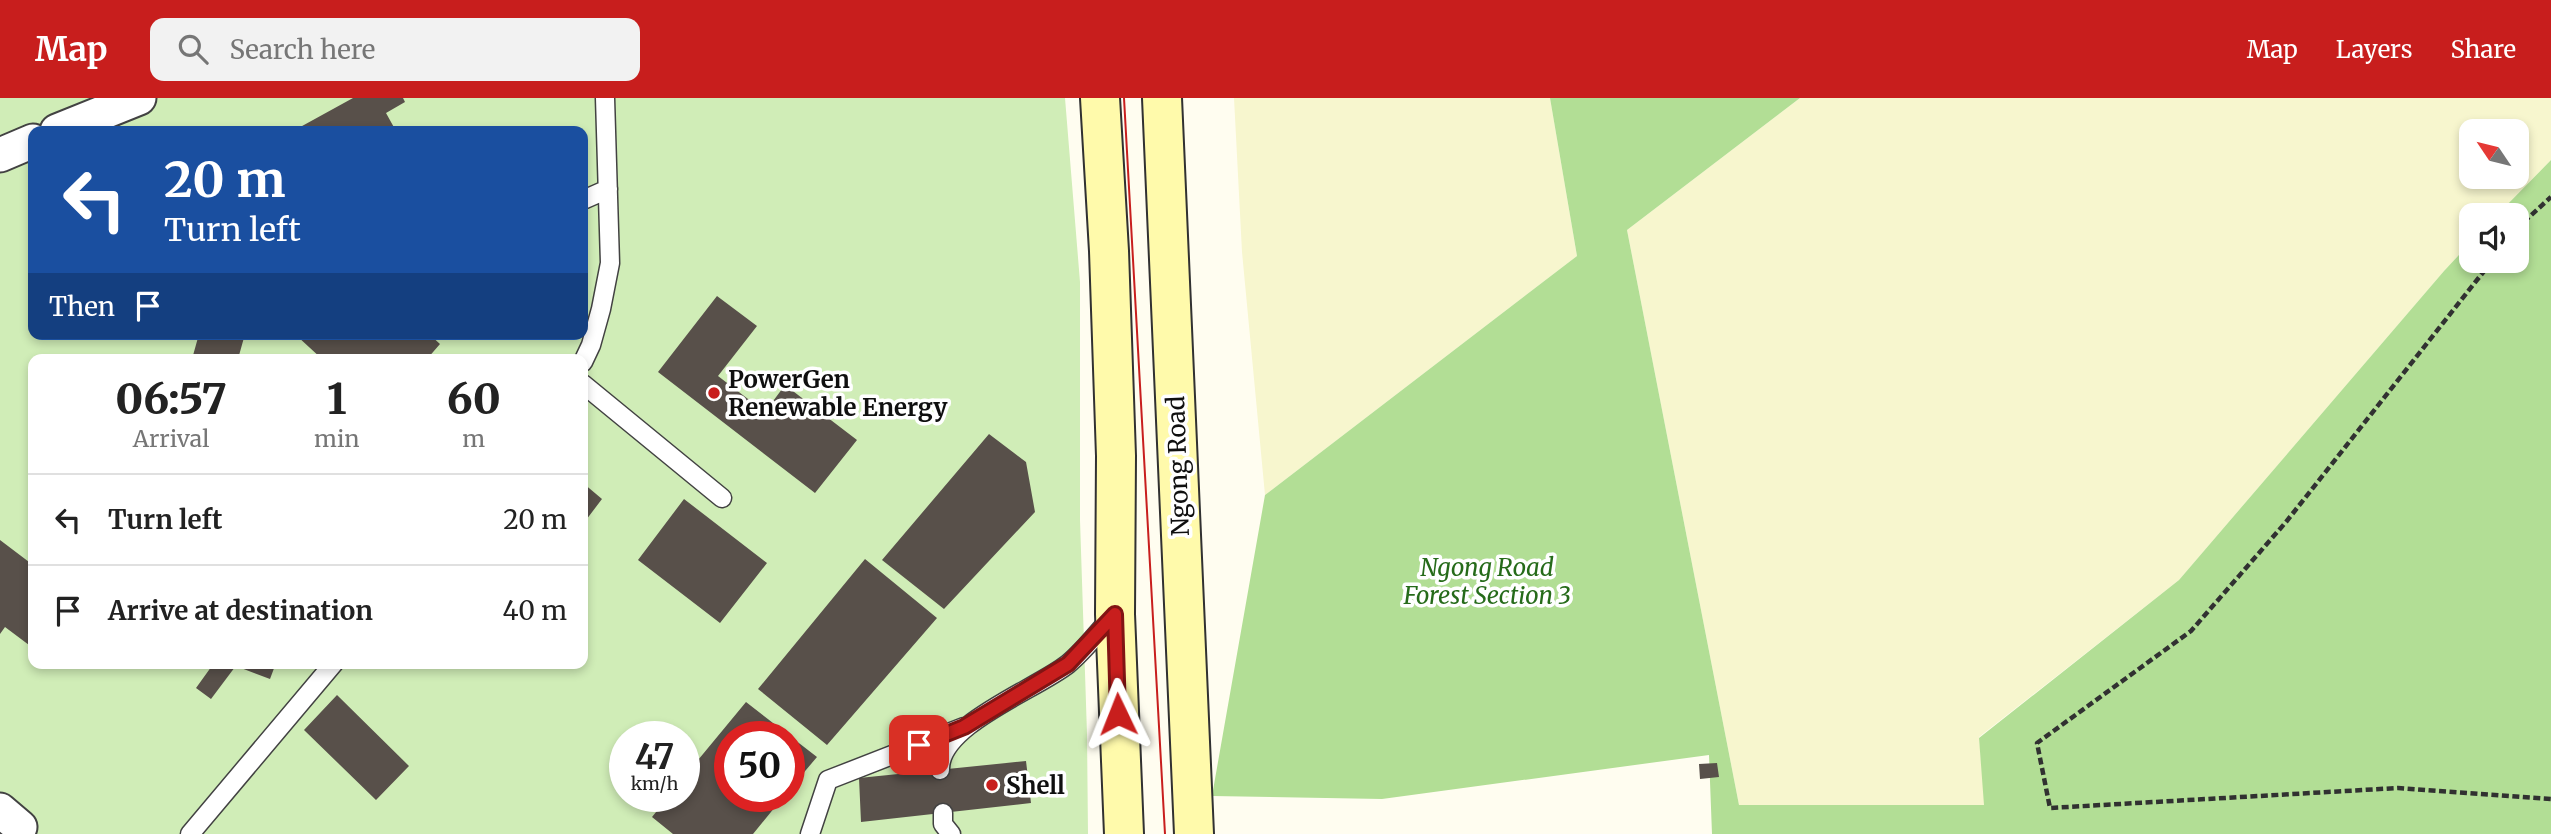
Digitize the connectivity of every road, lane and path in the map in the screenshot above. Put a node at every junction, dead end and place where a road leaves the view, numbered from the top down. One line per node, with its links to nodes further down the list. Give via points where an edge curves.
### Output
1 (139, 98): 5 (street)
2 (605, 98): 8 (lane)
3 (1100, 98): 16 (main road, via 1116,456)
4 (1162, 98): 26 (main road, Ngong Road)
5 (69, 126)
6 (28, 143): 7 (street)
7 (0, 155)
8 (608, 189): 10 (lane); 13 (lane, via 610,263)
9 (2551, 197): 11 (path)
10 (588, 198)
11 (2529, 217)
12 (2482, 273): 20 (path, via 2286,522 2191,631 2037,743 2050,808 2398,788)
13 (587, 354)
14 (588, 388): 15 (lane)
15 (722, 498)
16 (1115, 614): 18 (lane, via 1068,664); 25 (main road)
17 (329, 669): 22 (lane)
18 (964, 727): 19 (lane, via 939,761); 23 (lane, via 828,780)
19 (940, 770)
20 (2551, 799)
21 (943, 813): 24 (lane, via 943,824)
22 (190, 834)
23 (810, 834)
24 (951, 834)
25 (1124, 834)
26 (1194, 834)

